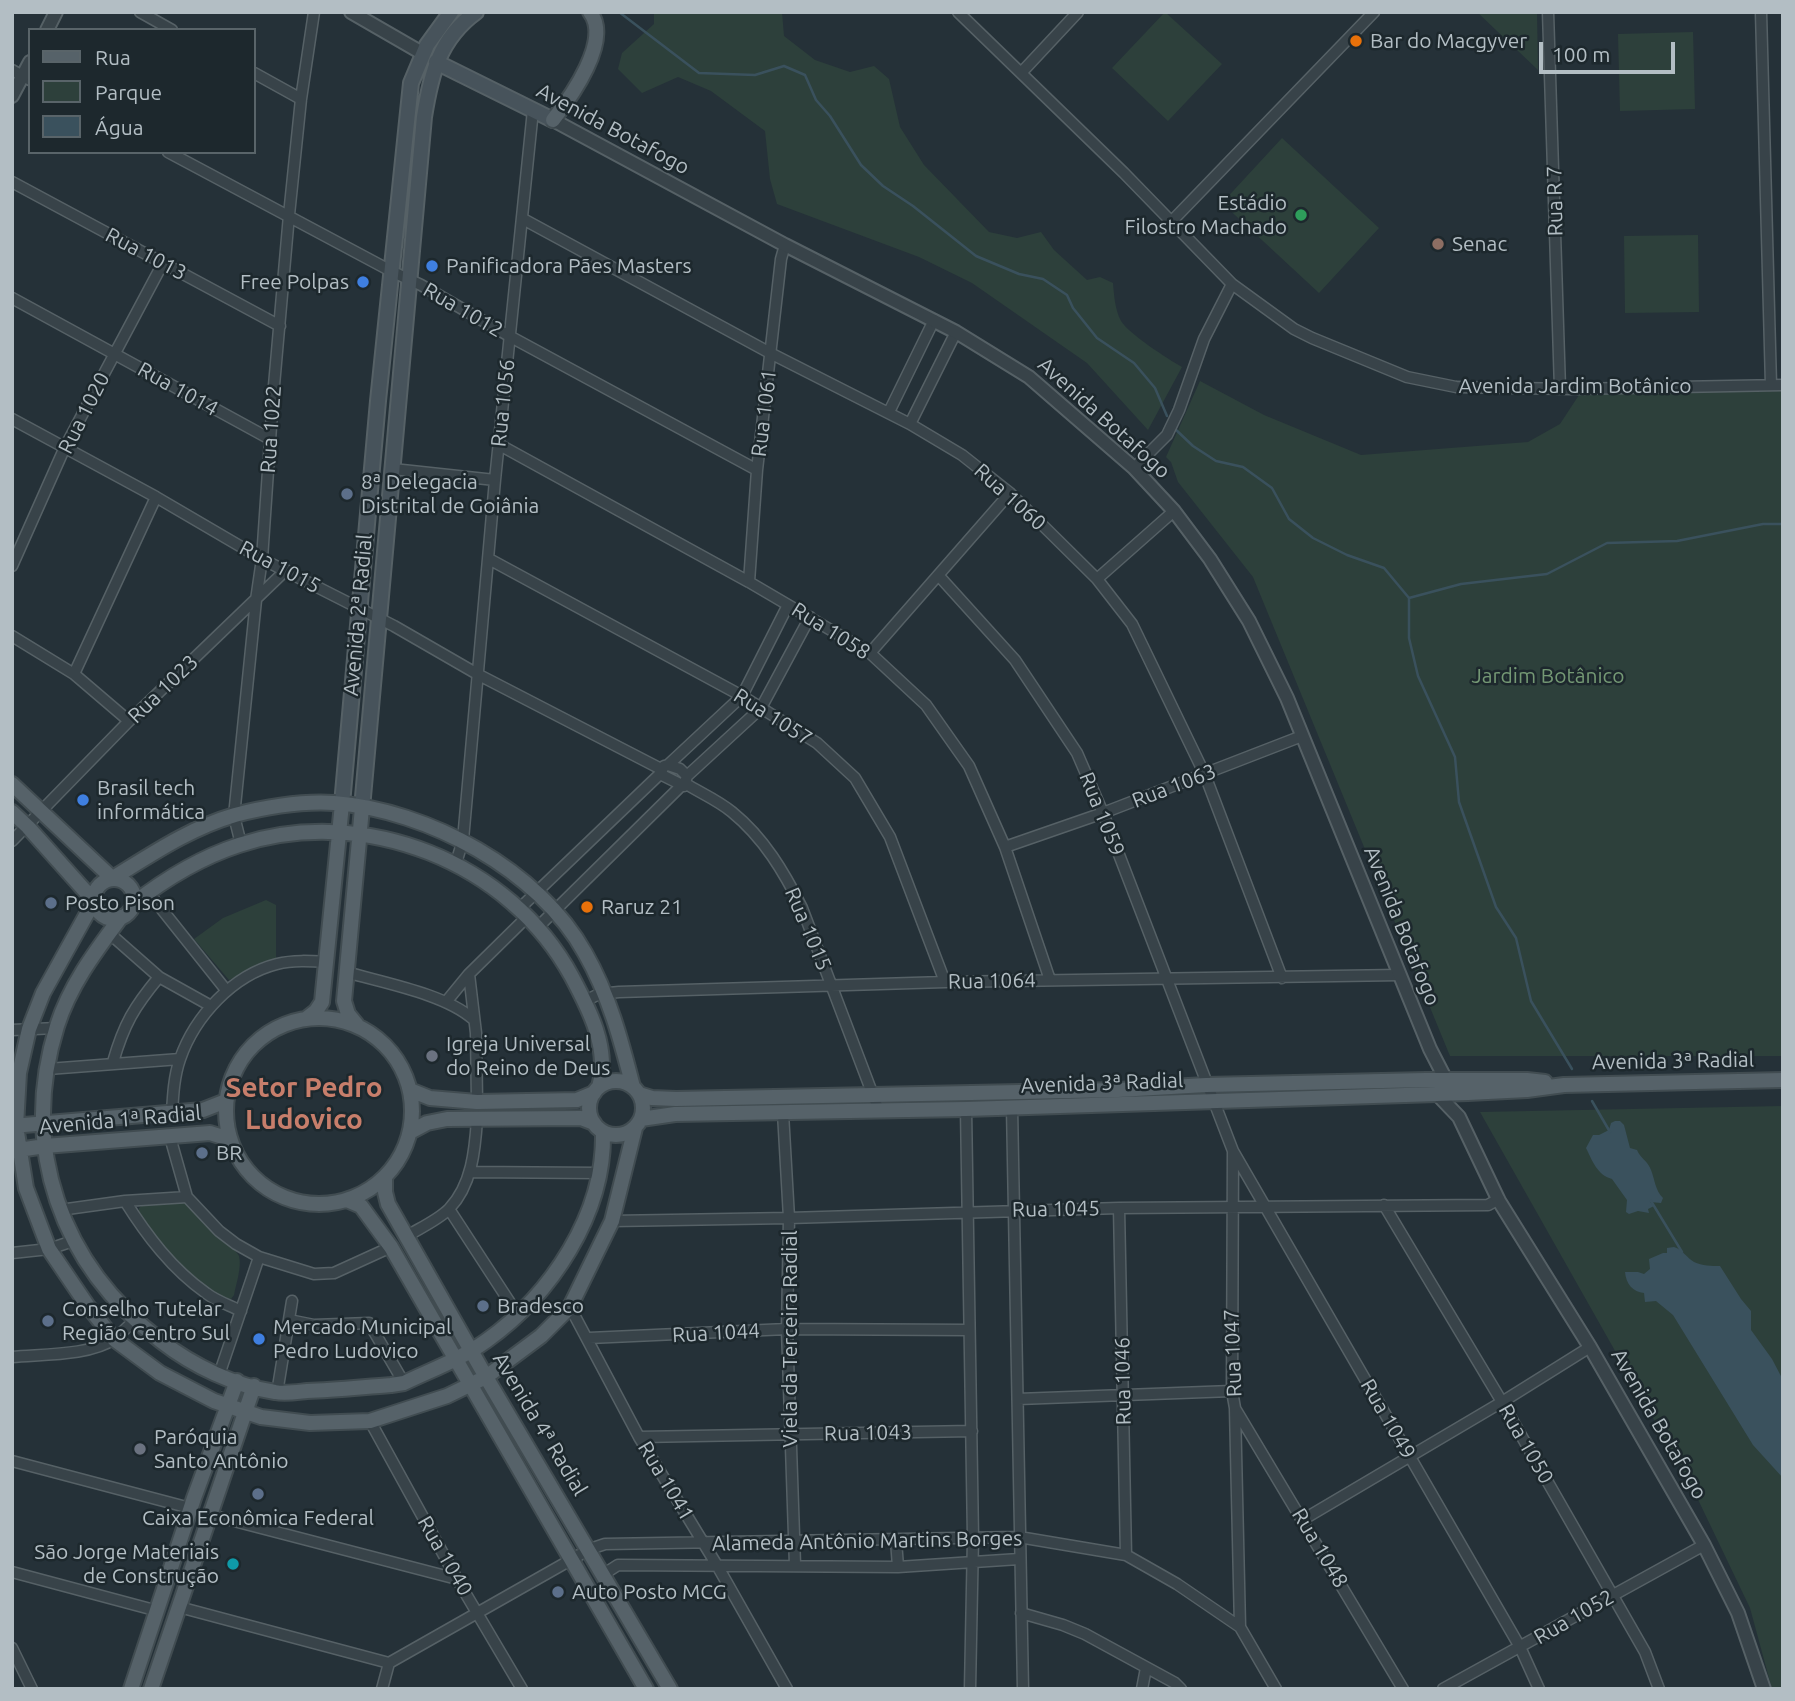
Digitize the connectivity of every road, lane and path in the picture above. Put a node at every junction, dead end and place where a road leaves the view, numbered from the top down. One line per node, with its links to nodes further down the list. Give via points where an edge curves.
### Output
1 (56, 12): 13 (street)
2 (140, 12): 14 (street)
3 (314, 12): 21 (street, Rua 1022)
4 (351, 12): 15 (street)
5 (451, 12): 15 (main road, Avenida 2ª Radial)
6 (476, 12): 16 (main road, Avenida 2ª Radial, via 451,36)
7 (590, 12): 23 (main road, via 597,26 590,61)
8 (958, 12): 17 (street, Avenida Jardim Botânico)
9 (1078, 12): 17 (street)
10 (1374, 12): 28 (street)
11 (1548, 12): 44 (street, Rua R 7)
12 (1761, 12): 42 (street)
13 (48, 28)
14 (168, 28)
15 (422, 54): 32 (main road, Avenida 2ª Radial, via 411,83)
16 (436, 62): 22 (main road, Avenida Botafogo); 30 (main road, Avenida 2ª Radial, via 424,117)
17 (1021, 73): 28 (street, Avenida Jardim Botânico)
18 (22, 75): 20 (street)
19 (256, 75): 21 (street)
20 (12, 96)
21 (301, 99): 26 (street, Rua 1022)
22 (533, 110): 23 (main road, Avenida Botafogo); 27 (street, Rua 1056)
23 (552, 120): 29 (street, Avenida Botafogo)
24 (172, 154): 26 (street, Rua 1012)
25 (12, 182): 31 (street, Rua 1013)
26 (289, 215): 32 (street, Rua 1012); 37 (street, Rua 1022)
27 (523, 219): 39 (street, Rua 1056); 41 (street, Rua 1060)
28 (1171, 222): 34 (street, Avenida Jardim Botânico)
29 (785, 245): 36 (street, Avenida Botafogo); 41 (street, Rua 1061)
30 (413, 250): 32 (main road); 33 (main road, Avenida 2ª Radial)
31 (163, 263): 37 (street, Rua 1013); 40 (street, Rua 1020)
32 (391, 271): 33 (street, Rua 1012); 67 (main road, Avenida 2ª Radial)
33 (410, 280): 39 (street, Rua 1012); 52 (main road, Avenida 2ª Radial)
34 (1232, 284): 44 (street, Avenida Jardim Botânico, via 1294,329 1407,377 1456,387); 51 (street, via 1204,339 1167,435)
35 (12, 298): 40 (street, Rua 1014)
36 (934, 320): 38 (street, Avenida Botafogo); 45 (street)
37 (280, 326): 48 (street, Rua 1022)
38 (956, 332): 47 (street); 51 (street, Avenida Botafogo, via 1029,377)
39 (511, 337): 49 (street, Rua 1056); 53 (street, Rua 1012)
40 (114, 353): 48 (street, Rua 1014); 50 (street, Rua 1020)
41 (772, 354): 45 (street, Rua 1060); 53 (street, Rua 1061)
42 (1771, 385): 43 (street, Avenida Jardim Botânico); 44 (street, Avenida Jardim Botânico)
43 (1783, 385)
44 (1560, 389)
45 (889, 412): 47 (street, Rua 1060)
46 (12, 419): 50 (street, Rua 1015)
47 (910, 424): 55 (street, Rua 1060, via 962,455)
48 (270, 439): 58 (street, Rua 1022)
49 (498, 444): 54 (street, Rua 1056); 64 (street, Rua 1058)
50 (65, 447): 56 (street, Rua 1015); 60 (street, Rua 1020)
51 (1134, 468): 57 (street, Avenida Botafogo)
52 (393, 469): 54 (street); 69 (main road, Avenida 2ª Radial)
53 (757, 470): 64 (street, Rua 1061)
54 (495, 480): 59 (street, Rua 1056)
55 (1010, 493): 62 (street); 63 (street, Rua 1060)
56 (156, 497): 58 (street, Rua 1015); 72 (street)
57 (1174, 511): 63 (street); 77 (street, Avenida Botafogo, via 1248,621)
58 (262, 559): 61 (street, Rua 1015); 65 (street, Rua 1022)
59 (489, 559): 73 (street, Rua 1056); 74 (street, Rua 1057)
60 (12, 566)
61 (286, 570): 65 (street, Rua 1023); 67 (street, Rua 1015)
62 (939, 576): 71 (street); 86 (street, Rua 1059, via 1015,660 1077,753)
63 (1097, 579): 79 (street, Rua 1060, via 1132,624)
64 (750, 582): 66 (street, Rua 1058)
65 (256, 600): 76 (street, Rua 1023); 87 (street, Rua 1022)
66 (788, 605): 68 (street, Rua 1058); 74 (street)
67 (361, 610): 69 (street, Rua 1015); 82 (main road, Avenida 2ª Radial)
68 (810, 617): 71 (street, Rua 1058); 75 (street)
69 (378, 619): 73 (street, Rua 1015); 83 (main road, Avenida 2ª Radial)
70 (12, 636): 72 (street)
71 (870, 653): 94 (street, Rua 1058, via 926,705 969,766)
72 (74, 674): 76 (street)
73 (479, 675): 78 (street, Rua 1015); 91 (street, Rua 1056)
74 (742, 696): 75 (street, Rua 1057); 78 (street)
75 (761, 708): 80 (street); 113 (street, Rua 1057, via 817,743 855,778 890,837)
76 (129, 721): 84 (street, Rua 1023)
77 (1302, 736): 79 (street, Rua 1063); 108 (street, Avenida Botafogo)
78 (663, 769): 80 (street, Rua 1015, via 680,769); 98 (street)
79 (1205, 775): 86 (street, Rua 1063); 111 (street, Rua 1060)
80 (684, 782): 101 (street); 114 (street, Rua 1015, via 730,811 773,856 802,908)
81 (12, 784): 84 (main road)
82 (342, 804): 83 (main road); 87 (main road, via 272,807); 89 (main road, Avenida 2ª Radial)
83 (362, 808): 90 (main road, Avenida 2ª Radial); 91 (main road)
84 (43, 811): 88 (street, Rua 1023); 96 (main road)
85 (12, 812): 88 (main road)
86 (1104, 813): 94 (street, Rua 1063); 110 (street, Rua 1059)
87 (234, 816): 93 (street, Rua 1022); 96 (main road, via 185,834)
88 (29, 827): 92 (street, Rua 1023); 99 (main road)
89 (340, 833): 90 (main road); 93 (main road, via 297,834); 105 (main road, Avenida 2ª Radial)
90 (360, 835): 95 (main road, via 401,843); 106 (main road, Avenida 2ª Radial)
91 (463, 840): 95 (street, Rua 1056); 98 (main road)
92 (12, 841)
93 (241, 844): 97 (main road, via 195,863)
94 (1005, 847): 112 (street, Rua 1058)
95 (456, 863): 103 (main road, via 493,886)
96 (113, 878): 99 (main road, via 101,883); 100 (main road, via 130,886)
97 (148, 892): 100 (main road); 115 (street)
98 (536, 893): 101 (main road); 103 (street)
99 (94, 901): 102 (main road, via 105,916); 124 (main road, via 58,964)
100 (133, 904): 102 (main road)
101 (554, 912): 103 (street); 116 (main road, via 584,951)
102 (121, 917): 104 (main road)
103 (529, 917): 107 (street); 117 (main road, via 565,963)
104 (109, 933): 109 (street); 123 (main road, via 68,997)
105 (326, 962): 115 (street, via 276,965); 120 (main road, Avenida 2ª Radial, via 321,1002)
106 (346, 972): 118 (street); 122 (main road, Avenida 2ª Radial, via 344,1002)
107 (469, 974): 118 (street); 121 (street)
108 (1400, 975): 111 (street, Rua 1064); 126 (street, Avenida Botafogo)
109 (159, 977): 119 (street); 128 (street, via 130,1015)
110 (1165, 978): 111 (street, Rua 1064); 112 (street, Rua 1064); 133 (street, Rua 1059)
111 (1282, 978)
112 (1050, 980): 113 (street, Rua 1064)
113 (945, 982): 114 (street, Rua 1064)
114 (832, 986): 116 (street, Rua 1064); 142 (street, Rua 1015)
115 (226, 990): 119 (street)
116 (606, 993): 117 (street, Rua 1064); 137 (main road)
117 (585, 1001): 136 (main road, via 602,1057)
118 (446, 1002): 121 (street)
119 (211, 1006): 127 (street)
120 (307, 1018): 122 (main road, via 333,1017); 143 (main road, via 277,1027 252,1045 234,1071)
121 (473, 1020): 145 (street)
122 (357, 1025): 135 (main road, via 379,1039 397,1059)
123 (57, 1028): 124 (street); 129 (main road)
124 (29, 1029): 125 (street); 155 (main road)
125 (12, 1030)
126 (1430, 1049): 130 (street, Avenida Botafogo); 131 (street, Avenida Botafogo)
127 (180, 1059): 128 (street); 149 (street)
128 (113, 1062): 129 (street)
129 (48, 1069): 153 (main road)
130 (1426, 1080): 131 (main road, Avenida 3ª Radial); 133 (main road, Avenida 3ª Radial)
131 (1446, 1080): 134 (main road, Avenida 3ª Radial)
132 (1783, 1080): 134 (main road, Avenida 3ª Radial)
133 (1206, 1085): 138 (main road, Avenida 3ª Radial); 144 (street, Rua 1047)
134 (1564, 1085): 140 (main road, Avenida 3ª Radial)
135 (410, 1090): 145 (main road, via 430,1098); 157 (main road)
136 (597, 1090): 137 (main road, via 615,1081); 145 (main road, via 577,1100); 156 (main road, via 589,1108)
137 (636, 1090): 142 (main road, Avenida 3ª Radial, via 652,1098 676,1100); 154 (main road, via 643,1111)
138 (1118, 1090): 139 (main road, Avenida 3ª Radial); 146 (main road, via 1105,1095 1018,1098)
139 (937, 1093): 142 (main road, Avenida 3ª Radial); 147 (main road, via 961,1099)
140 (1468, 1093): 141 (main road, Avenida 3ª Radial); 151 (street)
141 (1437, 1094): 144 (main road, Avenida 3ª Radial); 151 (street, Avenida Botafogo)
142 (874, 1096): 148 (street, Rua 1015)
143 (226, 1101): 149 (main road, Avenida 1ª Radial, via 203,1110); 159 (main road)
144 (1212, 1101): 146 (main road, Avenida 3ª Radial); 162 (street, Rua 1047)
145 (477, 1102)
146 (1012, 1107): 147 (main road, Avenida 3ª Radial); 176 (street)
147 (966, 1109): 148 (main road, Avenida 3ª Radial); 177 (street)
148 (879, 1111): 150 (main road, Avenida 3ª Radial)
149 (172, 1113): 153 (main road, Avenida 1ª Radial)
150 (783, 1113): 154 (main road, Avenida 3ª Radial, via 676,1114); 179 (street, Viela da Terceira Radial)
151 (1458, 1117): 167 (street, Avenida Botafogo)
152 (477, 1119): 156 (main road, via 580,1118); 157 (main road, via 447,1119); 163 (street)
153 (43, 1124): 155 (main road, Avenida 1ª Radial); 160 (main road)
154 (638, 1124): 156 (main road, via 618,1135); 180 (main road)
155 (14, 1126): 161 (main road)
156 (598, 1128): 164 (main road)
157 (410, 1132): 165 (main road)
158 (170, 1137): 159 (main road, Avenida 1ª Radial, via 210,1133); 160 (main road, Avenida 1ª Radial); 166 (street)
159 (229, 1139): 168 (main road, via 243,1167 265,1188 293,1201 323,1205)
160 (45, 1146): 161 (main road, Avenida 1ª Radial); 175 (main road)
161 (15, 1150): 184 (main road)
162 (1233, 1151): 171 (street, Rua 1047); 172 (street, Rua 1049)
163 (470, 1172): 164 (street); 174 (street)
164 (600, 1173): 178 (main road)
165 (385, 1178): 168 (main road); 181 (main road, Avenida 4ª Radial, via 388,1204)
166 (187, 1197): 169 (street); 186 (street, via 219,1231)
167 (1499, 1199): 170 (street, Rua 1045, via 1488,1205); 197 (street, Avenida Botafogo)
168 (347, 1200): 183 (main road, Avenida 4ª Radial, via 361,1206)
169 (125, 1201): 175 (street); 189 (street, via 171,1263 207,1295)
170 (1384, 1205): 172 (street, Rua 1045); 211 (street, Rua 1050)
171 (1231, 1207): 172 (street, Rua 1045); 173 (street, Rua 1045); 207 (street, Rua 1047)
172 (1264, 1207): 219 (street, Rua 1049)
173 (1119, 1208): 176 (street, Rua 1045); 209 (street, Rua 1046)
174 (449, 1209): 181 (street); 190 (street)
175 (60, 1210): 182 (main road)
176 (1014, 1210): 177 (street, Rua 1045); 210 (street)
177 (968, 1212): 179 (street, Rua 1045); 194 (street)
178 (586, 1217): 180 (main road); 190 (main road, via 549,1280)
179 (789, 1218): 180 (street, Rua 1045); 193 (street, Viela da Terceira Radial)
180 (611, 1223): 188 (main road)
181 (407, 1236): 198 (main road, Avenida 4ª Radial)
182 (73, 1241): 184 (street); 192 (main road)
183 (391, 1247): 186 (street, via 334,1273 314,1275); 200 (main road, Avenida 4ª Radial)
184 (49, 1249): 185 (street); 196 (main road)
185 (12, 1253)
186 (259, 1257): 189 (street)
187 (292, 1301): 191 (street)
188 (570, 1307): 195 (street, Rua 1041); 202 (main road, via 541,1336)
189 (241, 1311): 201 (street)
190 (518, 1315): 198 (main road)
191 (289, 1320): 204 (street, via 314,1325 369,1323); 208 (street)
192 (134, 1321): 196 (street); 201 (main road, via 179,1355)
193 (787, 1329): 194 (street, Rua 1044); 195 (street, Rua 1044); 217 (street, Viela da Terceira Radial)
194 (970, 1330): 216 (street)
195 (589, 1338): 218 (street, Rua 1041)
196 (114, 1339): 199 (street, via 82,1350); 212 (main road, via 183,1386)
197 (1590, 1347): 211 (street); 229 (street, Avenida Botafogo)
198 (472, 1350): 200 (main road); 202 (main road, Avenida 4ª Radial)
199 (12, 1357)
200 (455, 1359): 204 (main road); 206 (main road, Avenida 4ª Radial)
201 (219, 1375): 203 (main road)
202 (486, 1377): 206 (main road); 230 (main road, Avenida 4ª Radial)
203 (237, 1381): 205 (main road); 212 (main road)
204 (404, 1382): 208 (main road)
205 (254, 1386): 208 (main road); 214 (main road)
206 (470, 1387): 215 (main road); 233 (main road, Avenida 4ª Radial)
207 (1232, 1391): 209 (street); 213 (street, Rua 1047)
208 (276, 1393)
209 (1123, 1395): 210 (street); 231 (street, Rua 1046)
210 (1017, 1399): 224 (street)
211 (1502, 1402): 219 (street); 241 (street, Rua 1050)
212 (227, 1406): 214 (main road); 221 (main road)
213 (1236, 1408): 223 (street, Rua 1048); 246 (street, Rua 1047)
214 (245, 1411): 215 (main road, via 310,1423); 222 (main road)
215 (370, 1421): 240 (street, Rua 1040)
216 (972, 1431): 217 (street, Rua 1043); 225 (street)
217 (789, 1434): 218 (street, Rua 1043); 227 (street, Viela da Terceira Radial)
218 (639, 1437): 228 (street, Rua 1041)
219 (1409, 1455): 223 (street); 247 (street, Rua 1049)
220 (12, 1461): 221 (street)
221 (190, 1508): 243 (main road)
222 (211, 1515): 240 (street); 242 (main road)
223 (1304, 1519): 264 (street, Rua 1048)
224 (1018, 1537): 225 (street, Alameda Antônio Martins Borges); 231 (street, Alameda Antônio Martins Borges); 232 (street)
225 (972, 1539): 226 (street, Alameda Antônio Martins Borges); 234 (street)
226 (896, 1540): 227 (street, Alameda Antônio Martins Borges); 237 (street)
227 (794, 1541): 228 (street, Alameda Antônio Martins Borges); 235 (street, Viela da Terceira Radial)
228 (705, 1544): 230 (street, Alameda Antônio Martins Borges, via 605,1544); 236 (street, Rua 1041)
229 (1704, 1545): 241 (street, Rua 1052); 268 (street, Avenida Botafogo, via 1738,1613)
230 (590, 1549): 233 (street, Alameda Antônio Martins Borges); 239 (main road, Avenida 4ª Radial)
231 (1126, 1555): 246 (street, Alameda Antônio Martins Borges)
232 (1019, 1559): 234 (street, Alameda Antônio Martins Borges); 245 (street)
233 (573, 1561): 244 (street, Alameda Antônio Martins Borges); 256 (main road, Avenida 4ª Radial)
234 (971, 1563): 237 (street, Alameda Antônio Martins Borges); 259 (street)
235 (795, 1565): 236 (street, Alameda Antônio Martins Borges); 237 (street, Alameda Antônio Martins Borges)
236 (718, 1567): 239 (street, Alameda Antônio Martins Borges, via 618,1565); 258 (street, Rua 1041)
237 (898, 1567)
238 (12, 1572): 243 (street)
239 (604, 1574): 257 (main road, Avenida 4ª Radial)
240 (457, 1578): 244 (street, Rua 1040)
241 (1612, 1595): 247 (street, Rua 1052); 267 (street, Rua 1050, via 1645,1652)
242 (179, 1607): 249 (street); 253 (main road)
243 (158, 1611): 252 (main road)
244 (478, 1613): 249 (street, Alameda Antônio Martins Borges); 255 (street, Rua 1040)
245 (1021, 1613): 250 (street, via 1085,1634); 260 (street)
246 (1240, 1627): 263 (street, Alameda Antônio Martins Borges)
247 (1520, 1647): 265 (street, Rua 1052); 266 (street, Rua 1049)
248 (12, 1648): 251 (street)
249 (389, 1663): 254 (street)
250 (1146, 1668): 261 (street); 262 (street)
251 (32, 1689)
252 (131, 1689)
253 (151, 1689)
254 (382, 1689)
255 (522, 1689)
256 (646, 1689)
257 (670, 1689)
258 (787, 1689)
259 (970, 1689)
260 (1023, 1689)
261 (1143, 1689)
262 (1181, 1689)
263 (1276, 1689)
264 (1404, 1689)
265 (1443, 1689)
266 (1539, 1689)
267 (1659, 1689)
268 (1764, 1689)

